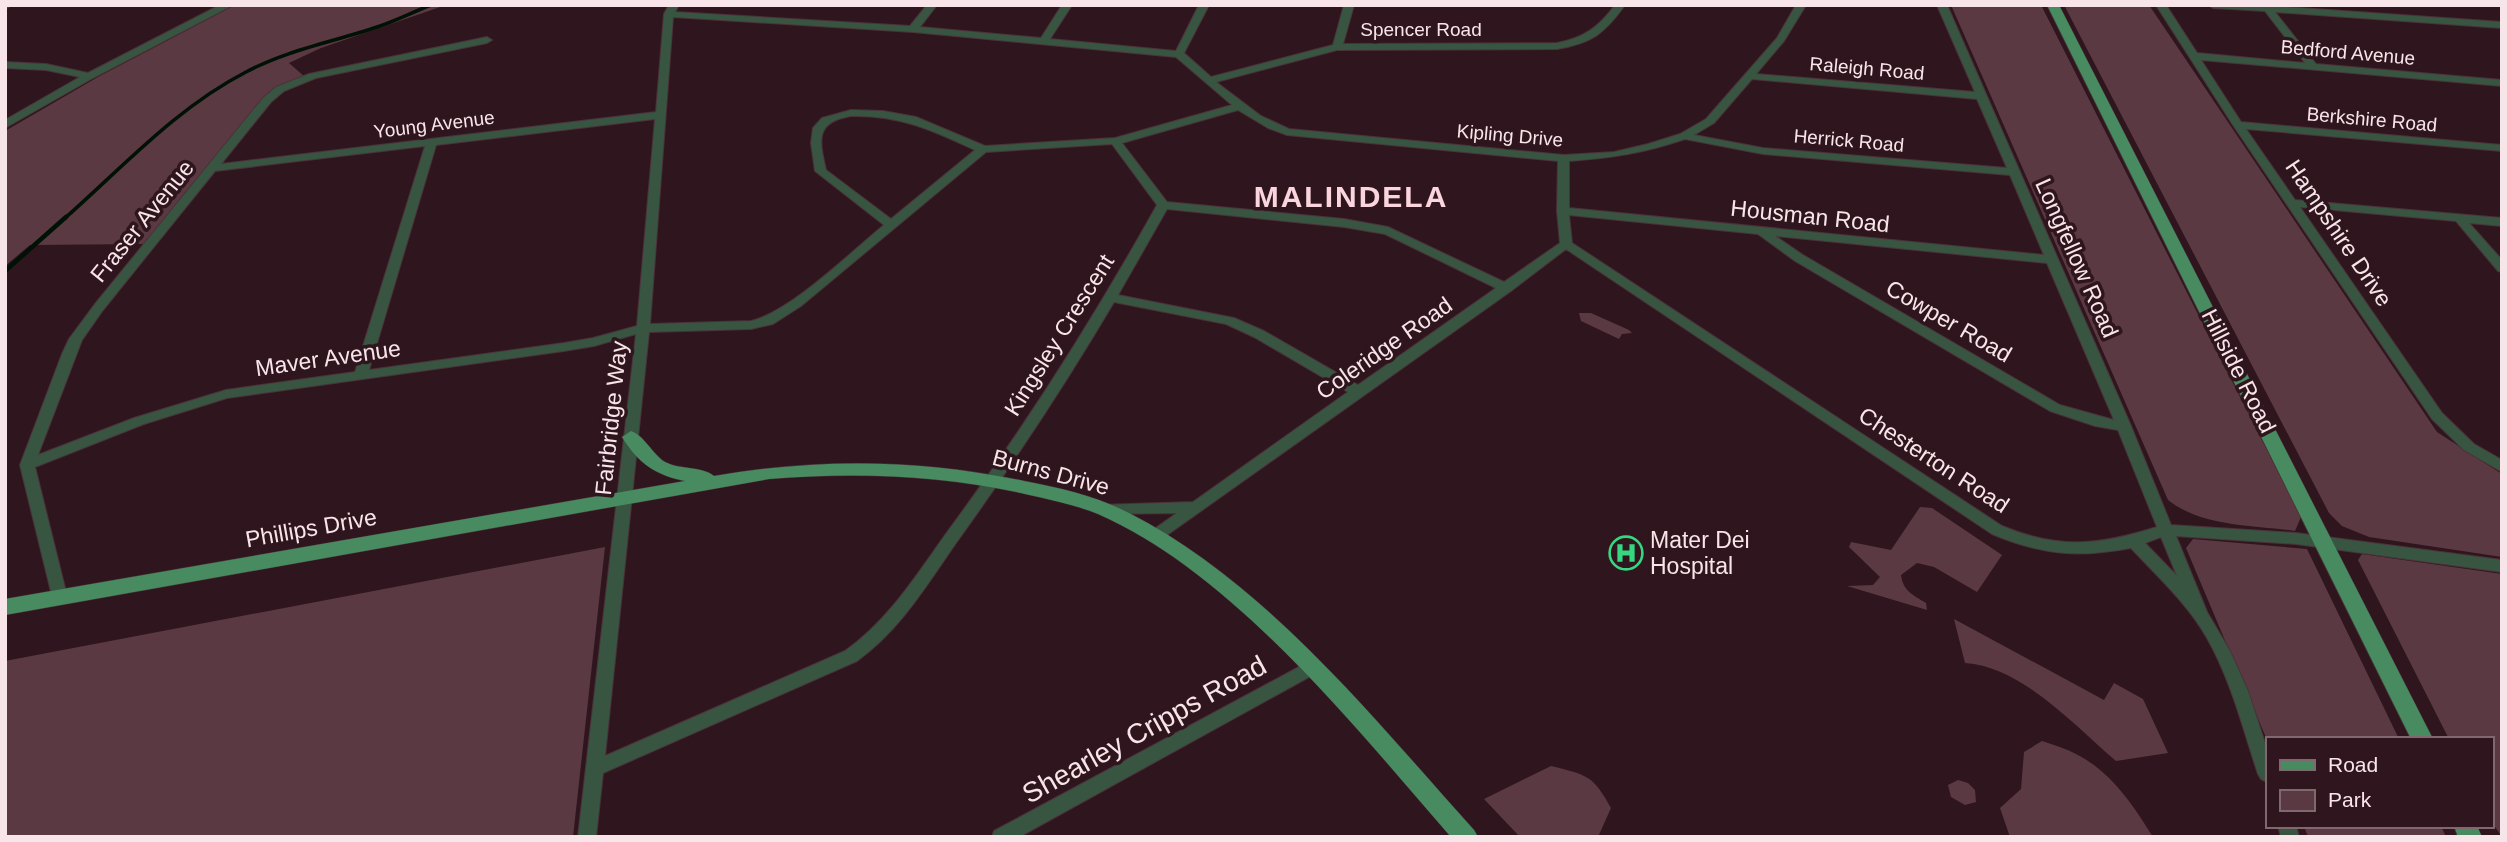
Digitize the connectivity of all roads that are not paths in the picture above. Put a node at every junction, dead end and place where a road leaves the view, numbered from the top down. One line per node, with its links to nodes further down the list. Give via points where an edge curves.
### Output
1 (228, 5): 23 (street)
2 (932, 5): 15 (street)
3 (1067, 5): 17 (street)
4 (1204, 5): 19 (street)
5 (1349, 5): 18 (street)
6 (1620, 5): 18 (street, Spencer Road, via 1604,28 1580,43)
7 (1801, 5): 24 (street, Kipling Drive, via 1792,24)
8 (1942, 5): 27 (street, Longfellow Road)
9 (2053, 5): 67 (main road, Hillside Road)
10 (2161, 5): 20 (street, Hampshire Drive)
11 (2213, 5): 12 (street)
12 (2268, 9): 14 (street); 22 (street)
13 (671, 10): 15 (street); 29 (street, Fairbridge Way)
14 (2502, 25)
15 (913, 29): 17 (street)
16 (487, 40): 38 (street, Fraser Avenue, via 295,81 267,100)
17 (1043, 42): 19 (street)
18 (1337, 47): 25 (street, Spencer Road)
19 (1179, 54): 25 (street, Kipling Drive)
20 (2192, 56): 22 (street, Bedford Avenue); 31 (street, Hampshire Drive)
21 (5, 65): 23 (street)
22 (2313, 67): 26 (street, Bedford Avenue)
23 (89, 76): 30 (street)
24 (1749, 76): 27 (street, Raleigh Road); 32 (street, Kipling Drive, via 1710,121)
25 (1210, 80): 28 (street, Kipling Drive)
26 (2502, 83)
27 (1983, 96): 39 (street, Longfellow Road)
28 (1238, 107): 34 (street); 37 (street, Kipling Drive, via 1287,132)
29 (659, 115): 33 (street, Young Avenue); 52 (street, Fairbridge Way)
30 (5, 125)
31 (2238, 125): 35 (street, Berkshire Road); 40 (street, Hampshire Drive)
32 (1684, 136): 37 (street, Kipling Drive, via 1614,155); 39 (street, Herrick Road, via 1763,151)
33 (432, 141): 38 (street, Young Avenue); 53 (street)
34 (1115, 141): 36 (street); 41 (street)
35 (2502, 148)
36 (983, 149): 45 (street); 45 (street, via 897,116 846,113 822,122 817,131 821,171)
37 (1564, 158): 42 (street)
38 (212, 168): 57 (street, Fraser Avenue, via 76,339)
39 (2013, 172): 48 (street, Longfellow Road)
40 (2294, 203): 43 (street); 58 (street, Hampshire Drive, via 2437,415 2469,447)
41 (1163, 205): 50 (street, via 1388,231); 51 (street, Kingsley Crescent)
42 (1563, 211): 46 (street, Housman Road); 47 (street)
43 (2459, 218): 44 (street); 49 (street)
44 (2502, 222)
45 (892, 225): 52 (street, via 797,303 768,321)
46 (1761, 232): 48 (street, Housman Road); 55 (street, Cowper Road, via 2055,408)
47 (1566, 244): 50 (street, Coleridge Road); 66 (street, Chesterton Road, via 1997,530 2052,549 2076,551)
48 (2053, 260): 55 (street, Longfellow Road)
49 (2502, 268)
50 (1507, 288): 54 (street, Coleridge Road)
51 (1112, 298): 54 (street, via 1228,321); 60 (street, Kingsley Crescent)
52 (643, 328): 53 (street, Maver Avenue, via 594,342); 56 (street, Fairbridge Way)
53 (361, 374): 57 (street, Maver Avenue, via 263,387 193,403)
54 (1359, 392): 62 (street, Coleridge Road)
55 (2124, 426): 64 (street, Longfellow Road)
56 (631, 437): 59 (main road, via 642,455 662,470); 61 (street, Fairbridge Way)
57 (27, 465): 69 (street)
58 (2502, 467)
59 (720, 480): 60 (main road, Burns Drive, via 830,467 892,467); 61 (main road, Burns Drive)
60 (995, 480): 63 (main road, Burns Drive); 74 (street, Kingsley Crescent, via 885,630 868,645)
61 (625, 500): 69 (main road, Phillips Drive); 74 (street, Fairbridge Way)
62 (1195, 507): 63 (street); 65 (street, Coleridge Road)
63 (1104, 509): 65 (main road, Burns Drive)
64 (2168, 530): 66 (street, Chesterton Road); 67 (street, Chesterton Road); 71 (street, Longfellow Road)
65 (1155, 536): 72 (main road, Burns Drive, via 1243,601)
66 (2134, 541): 71 (street)
67 (2325, 542): 68 (street, Chesterton Road); 73 (main road, Hillside Road)
68 (2502, 566)
69 (59, 596): 70 (main road, Phillips Drive)
70 (5, 607)
71 (2200, 614): 75 (street, via 2224,656)
72 (1312, 667): 76 (main road, Burns Drive); 78 (street, Shearley Cripps Road)
73 (2421, 737)
74 (594, 768): 77 (street, Fairbridge Way)
75 (2266, 771)
76 (1456, 834)
77 (587, 837)
78 (1001, 837)

